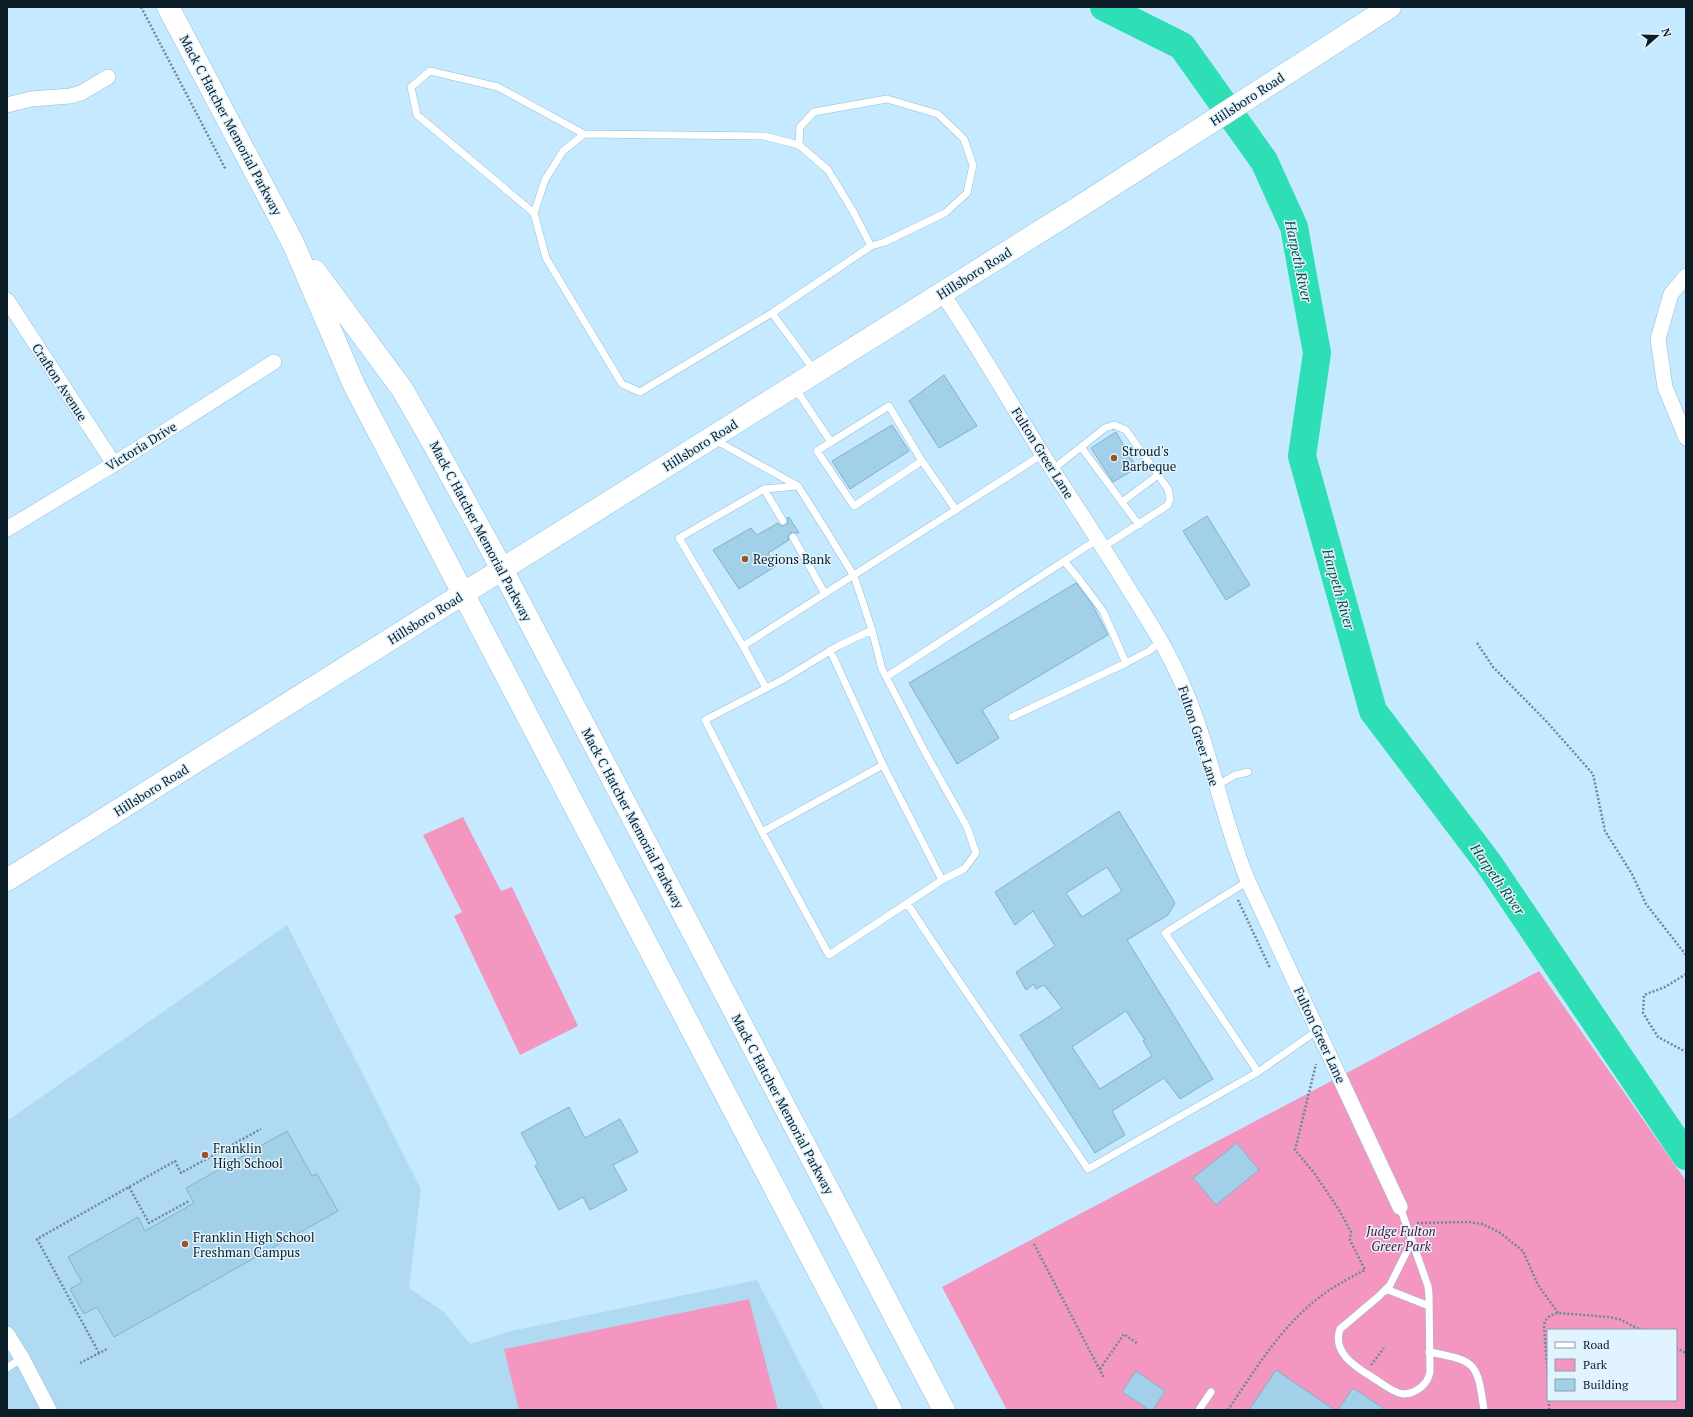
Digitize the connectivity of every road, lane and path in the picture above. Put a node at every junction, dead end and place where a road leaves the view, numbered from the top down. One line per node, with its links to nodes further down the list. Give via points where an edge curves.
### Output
1 (141, 7): 8 (path)
2 (168, 7): 10 (main road, Mack C Hatcher Memorial Parkway)
3 (1382, 9): 13 (main road, Hillsboro Road, via 1326,49)
4 (108, 77): 5 (street, via 82,93 31,98)
5 (7, 105)
6 (584, 134): 7 (lane, via 764,136); 9 (lane, via 563,151 545,180); 9 (lane, via 498,87 430,71 411,87 417,115)
7 (799, 146): 11 (lane, via 828,170); 11 (lane, via 800,127 814,112 887,99 938,114 964,139 973,165 966,193 945,213 885,242)
8 (226, 170)
9 (534, 213): 15 (lane, via 546,258 622,384 640,392)
10 (293, 243): 38 (main road, Mack C Hatcher Memorial Parkway, via 402,389); 40 (main road, Mack C Hatcher Memorial Parkway, via 355,387)
11 (871, 246): 15 (lane)
12 (1686, 276): 20 (street, via 1671,294 1658,339 1664,387)
13 (942, 293): 17 (main road, Hillsboro Road); 23 (street, Fulton Greer Lane)
14 (7, 300): 25 (street, Crafton Avenue)
15 (772, 313): 17 (lane)
16 (274, 362): 25 (street, Victoria Drive)
17 (816, 372): 18 (main road, Hillsboro Road)
18 (794, 386): 19 (main road, Hillsboro Road); 21 (lane)
19 (711, 438): 28 (lane); 38 (main road, Hillsboro Road)
20 (1686, 438)
21 (831, 442): 24 (lane, via 889,406); 24 (lane, via 818,451 854,506)
22 (1081, 447): 26 (lane); 27 (lane, via 1105,428 1114,425 1126,430); 30 (lane)
23 (1043, 454): 26 (street, Fulton Greer Lane); 31 (lane)
24 (922, 461): 31 (lane)
25 (114, 464): 34 (street, Victoria Drive)
26 (1053, 469): 36 (street, Fulton Greer Lane)
27 (1158, 474): 30 (lane); 33 (lane, via 1168,489 1168,505)
28 (798, 486): 29 (lane); 39 (lane)
29 (764, 489): 32 (lane); 45 (lane, via 679,538)
30 (1122, 502): 33 (lane)
31 (956, 510): 39 (lane)
32 (783, 521)
33 (1138, 525): 36 (lane)
34 (7, 529)
35 (793, 537): 41 (lane)
36 (1100, 543): 37 (lane); 43 (street, Fulton Greer Lane)
37 (1064, 561): 47 (lane, via 1103,611); 48 (lane)
38 (502, 569): 40 (main road, Hillsboro Road); 92 (main road, Mack C Hatcher Memorial Parkway)
39 (854, 576): 41 (lane); 42 (lane)
40 (463, 594): 55 (main road, Hillsboro Road); 91 (main road, Mack C Hatcher Memorial Parkway)
41 (825, 594): 45 (lane)
42 (872, 630): 46 (lane); 48 (lane)
43 (1161, 641): 47 (lane, via 1149,651); 53 (street, Fulton Greer Lane, via 1187,694)
44 (1477, 643): 59 (path, via 1493,667 1548,723 1592,774 1604,831 1632,874 1646,904)
45 (743, 646): 49 (lane)
46 (830, 650): 49 (lane); 51 (lane)
47 (1126, 663): 50 (lane)
48 (886, 677): 56 (lane, via 966,826 976,853 964,869)
49 (766, 688): 54 (lane, via 705,720)
50 (1012, 717)
51 (883, 765): 54 (lane); 56 (lane)
52 (1248, 772): 53 (lane, via 1235,775)
53 (1216, 786): 57 (street, Fulton Greer Lane)
54 (762, 832): 58 (lane, via 829,955)
55 (7, 880)
56 (942, 880): 58 (lane)
57 (1248, 881): 61 (street, Fulton Greer Lane); 64 (lane, via 1165,933)
58 (907, 903): 64 (lane, via 959,983 983,1014 1088,1169)
59 (1686, 955)
60 (1686, 974): 62 (path, via 1665,987 1644,995 1643,1013 1658,1037)
61 (1318, 1030): 64 (lane); 68 (street, Fulton Greer Lane)
62 (1686, 1052)
63 (1315, 1062): 94 (path, via 1317,1066 1295,1150 1339,1210 1365,1270 1328,1292 1290,1324 1260,1361)
64 (1258, 1072)
65 (261, 1129): 66 (path, via 182,1173 174,1161)
66 (129, 1187): 67 (path, via 149,1223); 81 (path, via 37,1239)
67 (189, 1201)
68 (1400, 1207): 69 (lane)
69 (1406, 1226): 70 (lane); 74 (path, via 1420,1222 1469,1222 1482,1224 1499,1232 1523,1251 1538,1285)
70 (1412, 1241): 72 (lane, via 1394,1279); 73 (lane, via 1428,1286)
71 (1034, 1244): 87 (path)
72 (1386, 1289): 73 (lane); 80 (lane, via 1340,1329 1338,1342 1341,1352 1354,1365 1403,1394 1418,1390 1428,1380)
73 (1429, 1306): 80 (lane)
74 (1558, 1313): 75 (path, via 1609,1317); 85 (path, via 1545,1321)
75 (1639, 1329)
76 (7, 1334): 83 (street)
77 (1138, 1344): 87 (path, via 1124,1334)
78 (107, 1349): 81 (path)
79 (1677, 1349): 82 (path)
80 (1429, 1352): 95 (lane, via 1462,1358 1472,1366 1479,1380)
81 (99, 1353): 84 (path)
82 (1686, 1354)
83 (22, 1358): 86 (lane); 90 (street)
84 (80, 1363)
85 (1547, 1366)
86 (7, 1368)
87 (1100, 1370): 88 (path)
88 (1104, 1378)
89 (1211, 1392): 93 (lane)
90 (49, 1410)
91 (891, 1410)
92 (944, 1410)
93 (1199, 1410)
94 (1228, 1410)
95 (1484, 1410)

